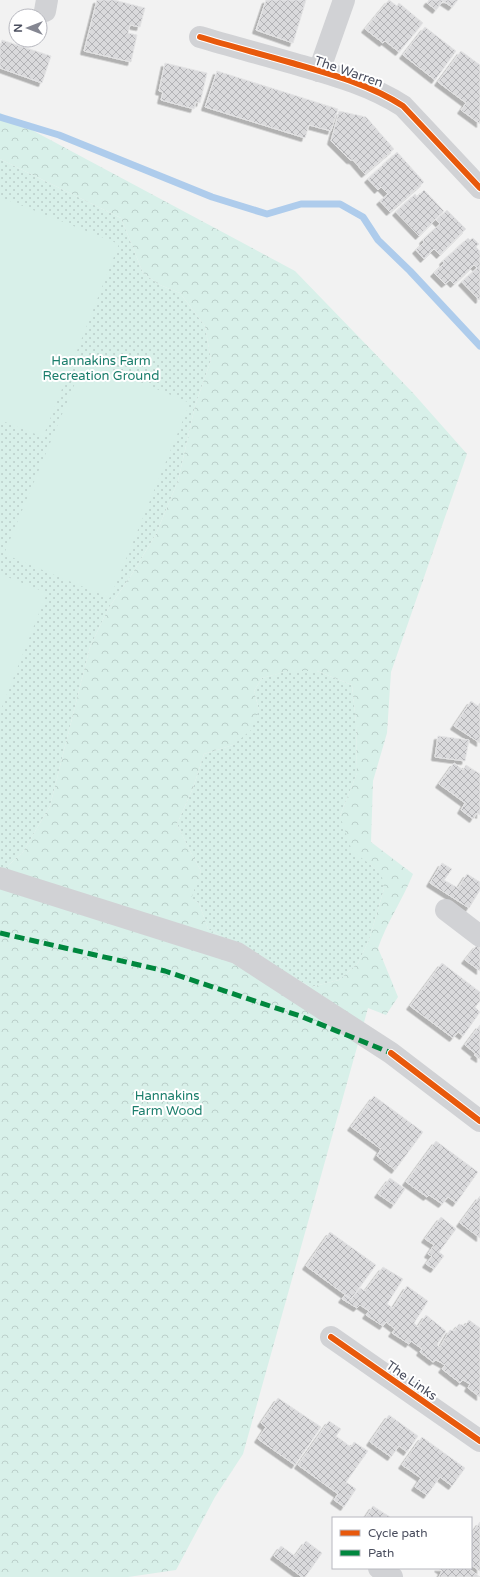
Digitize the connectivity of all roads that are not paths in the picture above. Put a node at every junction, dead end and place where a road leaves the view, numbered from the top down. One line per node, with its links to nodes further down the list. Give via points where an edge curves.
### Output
1 (344, 0): 3 (street, The Warren)
2 (200, 38): 3 (street, The Warren)
3 (319, 71): 4 (street, The Warren, via 369,88 403,106)
4 (480, 188)
5 (0, 878): 8 (street, via 237,953 391,1053)
6 (446, 910): 7 (street)
7 (480, 936)
8 (480, 1122)
9 (332, 1337): 10 (street, The Links)
10 (480, 1442)
11 (380, 1569): 12 (street)
12 (392, 1577)

